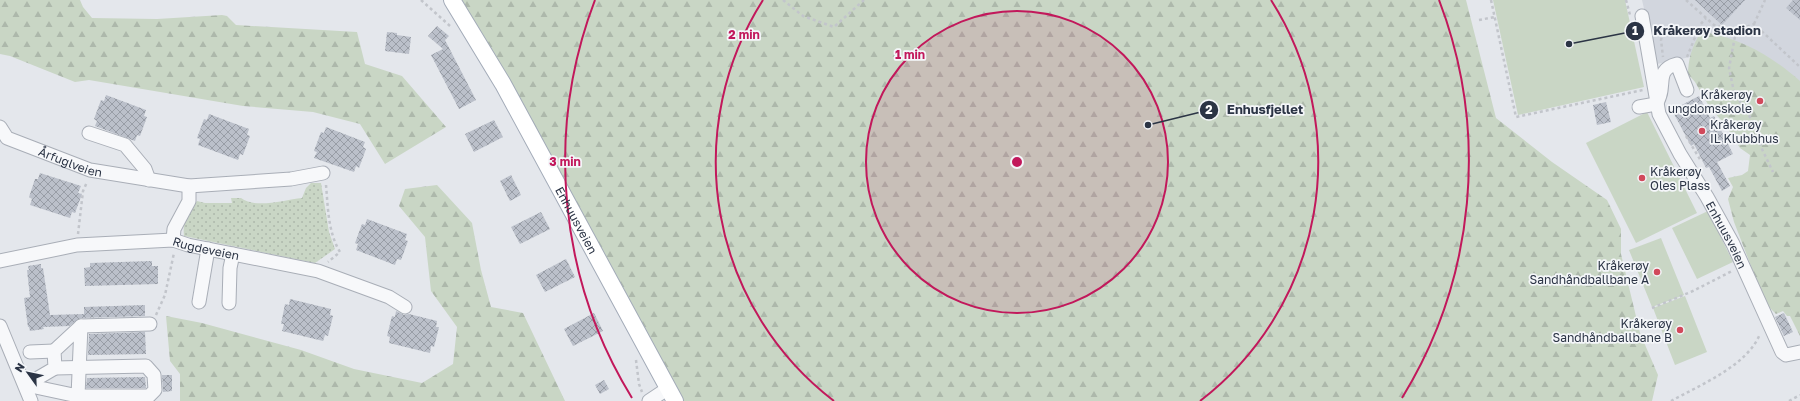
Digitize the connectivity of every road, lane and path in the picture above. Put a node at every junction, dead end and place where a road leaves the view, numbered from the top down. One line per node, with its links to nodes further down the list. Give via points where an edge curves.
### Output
1 (452, 0): 52 (main road, Enhuusveien, via 503,84)
2 (783, 0): 3 (path, via 803,16 834,27)
3 (864, 0)
4 (1492, 0): 8 (path)
5 (1626, 0): 11 (path)
6 (1686, 0): 9 (path)
7 (1765, 0): 12 (path)
8 (1495, 17): 10 (path); 18 (path, via 1516,117 1645,90)
9 (1706, 18): 13 (path, via 1714,25); 17 (path, via 1700,25)
10 (1479, 20)
11 (1636, 20): 20 (street, Enhuusveien)
12 (1754, 24): 13 (path); 16 (path)
13 (1736, 31): 27 (path, via 1729,68 1734,92 1757,128 1761,147)
14 (1663, 32): 15 (path, via 1661,40)
15 (1664, 62)
16 (1800, 67)
17 (1680, 71): 19 (street); 20 (street, via 1677,64 1665,69 1661,96)
18 (1644, 82)
19 (1687, 90)
20 (1656, 104): 21 (street); 36 (street, Enhuusveien, via 1680,154 1707,197)
21 (1639, 107)
22 (0, 127): 26 (street, Årfuglveien, via 7,138)
23 (1682, 130): 25 (path)
24 (88, 132): 29 (street, via 124,145 145,169)
25 (1694, 148)
26 (90, 170): 29 (street, Årfuglveien); 32 (path, via 82,191)
27 (1773, 172)
28 (324, 173): 30 (street, Årfuglveien, via 291,179); 37 (path, via 330,226 334,242 340,252)
29 (149, 180): 30 (street, Årfuglveien)
30 (189, 186): 31 (street, via 189,201 174,229)
31 (175, 240): 32 (street, Rugdeveien); 33 (street, Rugdeveien); 43 (path, via 165,295)
32 (77, 245): 35 (street, Rugdeveien)
33 (208, 249): 34 (street, Rugdeveien); 38 (street)
34 (233, 254): 37 (street, Rugdeveien); 39 (street)
35 (0, 261)
36 (1743, 265): 41 (path, via 1693,291); 42 (street, Enhuusveien)
37 (318, 271): 40 (street, Rugdeveien, via 389,297)
38 (199, 302)
39 (229, 303)
40 (405, 307)
41 (1652, 308)
42 (1767, 317): 48 (street, Enhuusveien, via 1782,352 1786,355); 57 (path, via 1759,337 1744,357)
43 (150, 324): 45 (street)
44 (0, 326): 51 (street)
45 (81, 326): 46 (street); 50 (street)
46 (54, 351): 47 (street); 49 (street)
47 (30, 352)
48 (1800, 352)
49 (55, 368): 50 (street); 51 (street)
50 (79, 368): 54 (street); 54 (street, via 146,366 154,375 155,390 149,396)
51 (26, 385): 54 (street); 55 (street)
52 (671, 395): 56 (street)
53 (1800, 395): 58 (path)
54 (78, 396)
55 (31, 401)
56 (649, 401)
57 (1671, 401)
58 (1789, 401)

